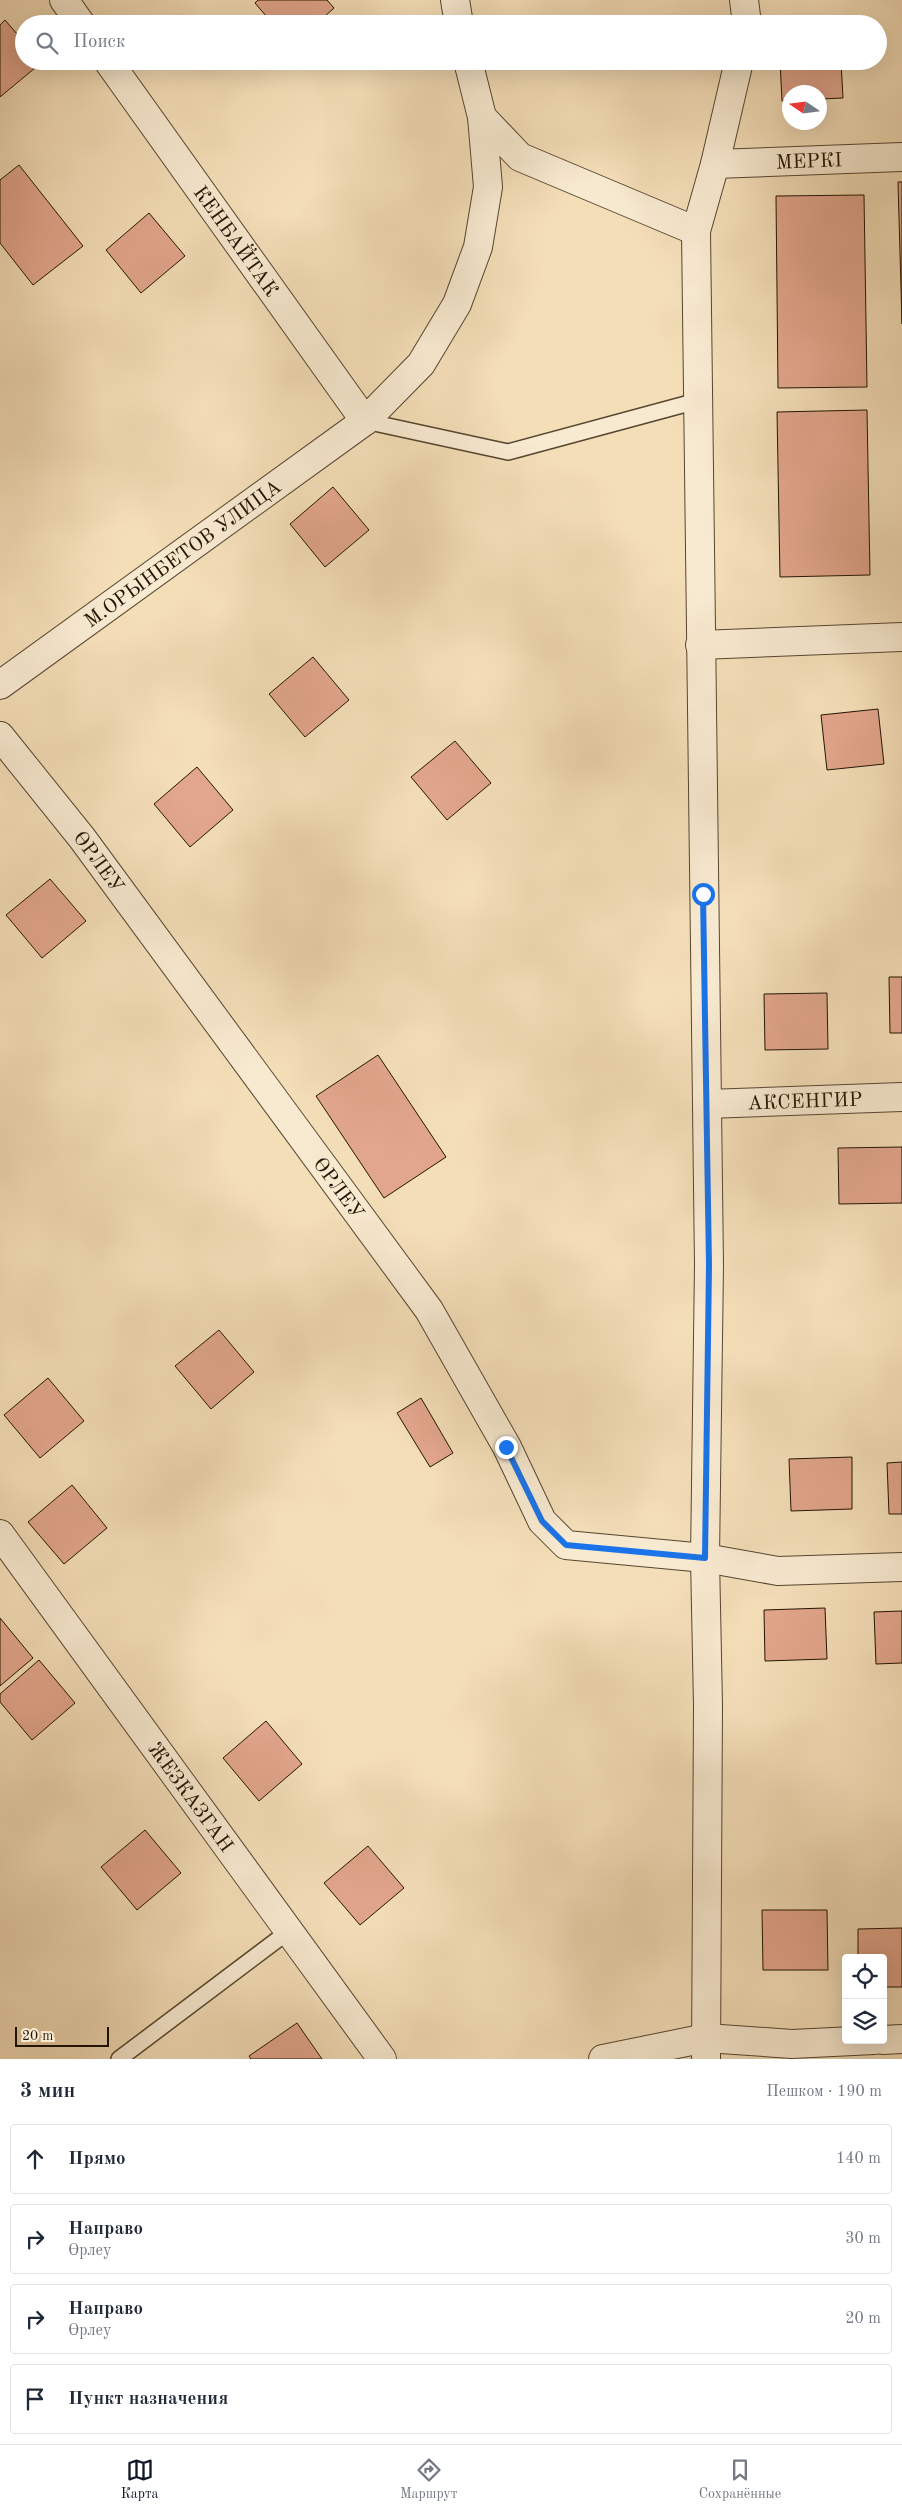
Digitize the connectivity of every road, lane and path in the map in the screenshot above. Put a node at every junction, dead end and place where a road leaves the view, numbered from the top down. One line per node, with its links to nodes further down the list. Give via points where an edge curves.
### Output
1 (64, 0): 4 (street)
2 (455, 0): 5 (street)
3 (744, 0): 6 (street)
4 (75, 15)
5 (458, 15)
6 (745, 15)
7 (114, 70): 15 (street, КЕНБАЙТАК)
8 (470, 70): 10 (street, М.ОРЫНБЕТОВ УЛИЦА)
9 (736, 70): 12 (street)
10 (482, 117): 13 (street, via 520,157); 15 (street, М.ОРЫНБЕТОВ УЛИЦА, via 488,187 478,247 460,296 421,364)
11 (902, 157): 12 (street, МЕРКІ)
12 (715, 164): 13 (street)
13 (696, 231): 14 (street)
14 (697, 401): 15 (lane, via 508,452); 17 (street)
15 (365, 421): 18 (street, М.ОРЫНБЕТОВ УЛИЦА)
16 (902, 637): 17 (street)
17 (700, 645): 21 (street)
18 (0, 685)
19 (0, 736): 23 (street, ӨРЛЕУ, via 82,838 429,1310 506,1447 542,1521 566,1545)
20 (902, 1098): 21 (street, АКСЕНГИР)
21 (706, 1104): 23 (street, via 709,1265)
22 (0, 1534): 25 (street, ЖЕЗКАЗГАН)
23 (705, 1558): 24 (street, ӨРЛЕУ, via 778,1571); 29 (street, via 708,1706)
24 (902, 1567)
25 (289, 1931): 30 (lane); 31 (street, ЖЕЗКАЗГАН)
26 (902, 2039): 27 (street)
27 (887, 2040)
28 (842, 2042): 29 (street)
29 (706, 2048): 32 (street)
30 (119, 2059)
31 (382, 2059)
32 (603, 2059)

